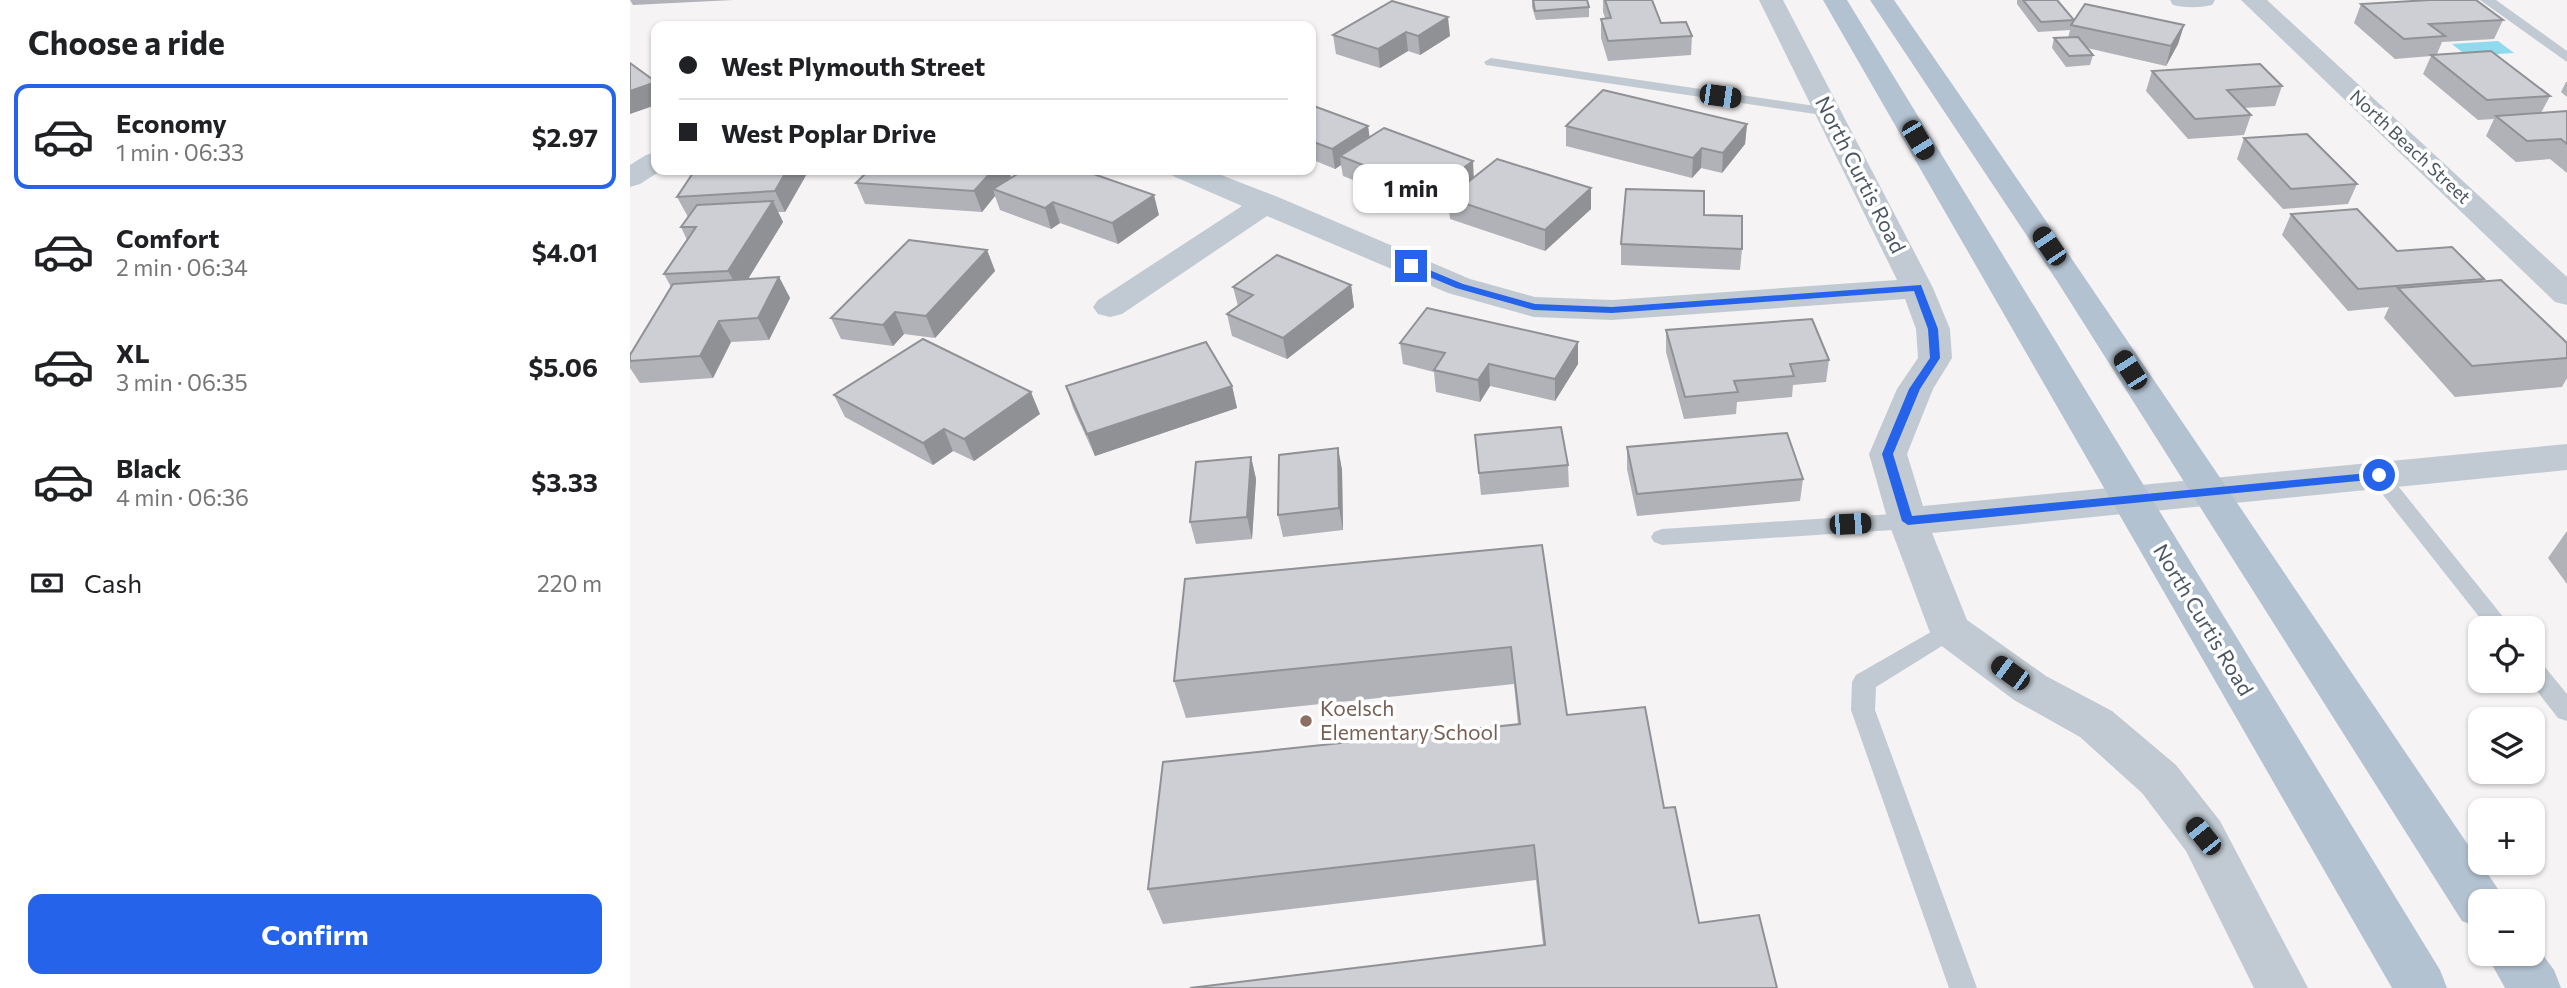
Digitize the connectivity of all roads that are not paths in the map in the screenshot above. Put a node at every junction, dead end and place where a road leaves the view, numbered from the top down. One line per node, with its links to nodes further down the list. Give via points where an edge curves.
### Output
1 (1771, 0): 10 (street, North Curtis Road)
2 (1835, 0): 21 (main road, North Curtis Road)
3 (1882, 0): 20 (main road, via 2073,281)
4 (2182, 0): 5 (street)
5 (2203, 0)
6 (2253, 0): 16 (street, North Beach Street)
7 (2487, 0): 8 (lane)
8 (2567, 58)
9 (1491, 62): 10 (lane)
10 (1829, 112): 15 (street, North Curtis Road)
11 (651, 164): 13 (street)
12 (1195, 175): 14 (street)
13 (630, 178)
14 (1267, 204): 15 (street, via 1460,286 1534,307 1612,310); 17 (street)
15 (1917, 288): 22 (street, North Curtis Road, via 1933,329 1935,358 1914,389 1888,454)
16 (2567, 295)
17 (1110, 307)
18 (2567, 457): 19 (street)
19 (2379, 475): 20 (street); 24 (lane)
20 (2208, 492): 21 (street); 28 (main road)
21 (2131, 499): 22 (street); 32 (main road, North Curtis Road)
22 (1908, 521): 23 (lane); 25 (street, North Curtis Road)
23 (1662, 537)
24 (2491, 616)
25 (1950, 629): 30 (lane, via 1864,682 1863,710); 31 (street, via 2031,688 2096,724 2158,779 2203,836)
26 (2545, 684): 27 (lane)
27 (2567, 711)
28 (2469, 889)
29 (2520, 966): 33 (main road)
30 (1963, 988)
31 (2282, 988)
32 (2421, 988)
33 (2535, 988)

